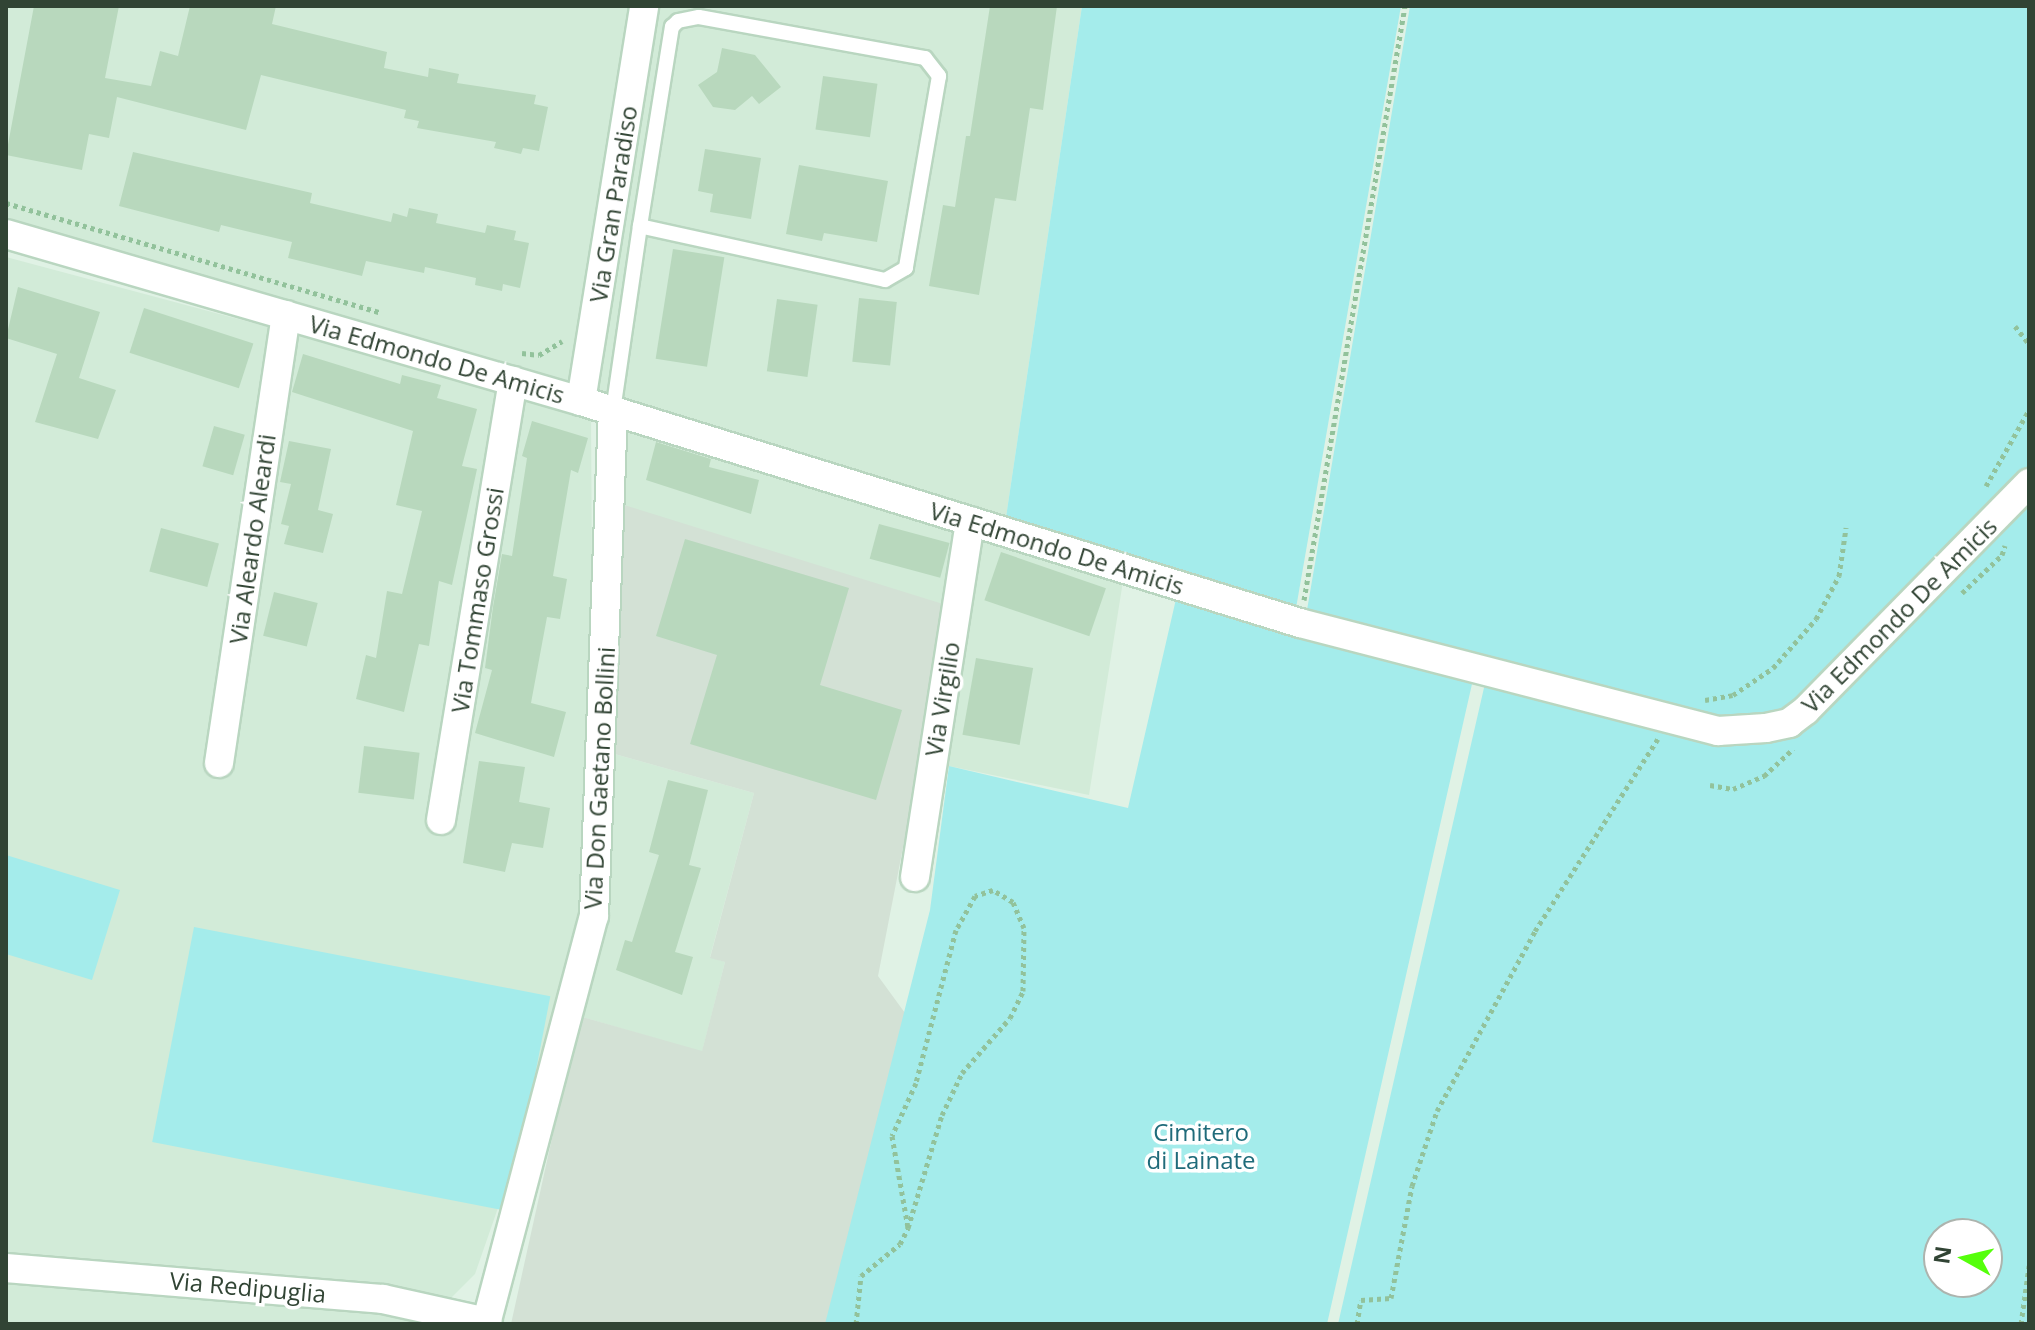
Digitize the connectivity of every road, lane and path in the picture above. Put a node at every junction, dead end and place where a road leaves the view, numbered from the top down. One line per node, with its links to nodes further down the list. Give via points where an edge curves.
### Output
1 (644, 6): 13 (street, Via Gran Paradiso)
2 (1405, 6): 18 (path)
3 (6, 203): 7 (path)
4 (640, 226): 4 (lane, via 885,280 906,268 939,76 925,58 699,17 678,21 672,27); 14 (lane)
5 (6, 234): 6 (street, Via Edmondo De Amicis)
6 (286, 315): 12 (street, Via Edmondo De Amicis); 21 (street, Via Aleardo Aleardi)
7 (389, 315)
8 (2015, 326): 10 (path)
9 (564, 328): 11 (path, via 562,344 552,351)
10 (2029, 344)
11 (512, 351)
12 (513, 381): 13 (street, Via Edmondo De Amicis); 22 (street, Via Tommaso Grossi)
13 (581, 401): 14 (street, Via Edmondo De Amicis)
14 (613, 411): 16 (street, Via Edmondo De Amicis); 28 (street, Via Don Gaetano Bollini, via 594,916)
15 (2029, 483): 20 (street, Via Edmondo De Amicis, via 1789,723 1746,732)
16 (970, 521): 18 (street, Via Edmondo De Amicis); 23 (street, Via Virgilio)
17 (1846, 528): 19 (path, via 1839,576 1816,619 1773,668 1733,695)
18 (1300, 623): 20 (street, Via Edmondo De Amicis)
19 (1701, 701)
20 (1667, 719): 30 (path, via 1653,751 1535,931 1437,1111 1412,1186 1391,1298 1361,1300)
21 (219, 763)
22 (441, 820)
23 (915, 877)
24 (908, 1228): 24 (path, via 892,1136 916,1083 956,930 975,896 993,890 1013,902 1024,928 1023,991 1010,1018 982,1046 955,1087); 29 (path, via 900,1244 861,1276)
25 (2029, 1266): 31 (path)
26 (6, 1268): 27 (street, Via Redipuglia, via 323,1293)
27 (447, 1319): 28 (street, Via Redipuglia)
28 (486, 1323)
29 (856, 1324)
30 (1357, 1324)
31 (2021, 1324)

